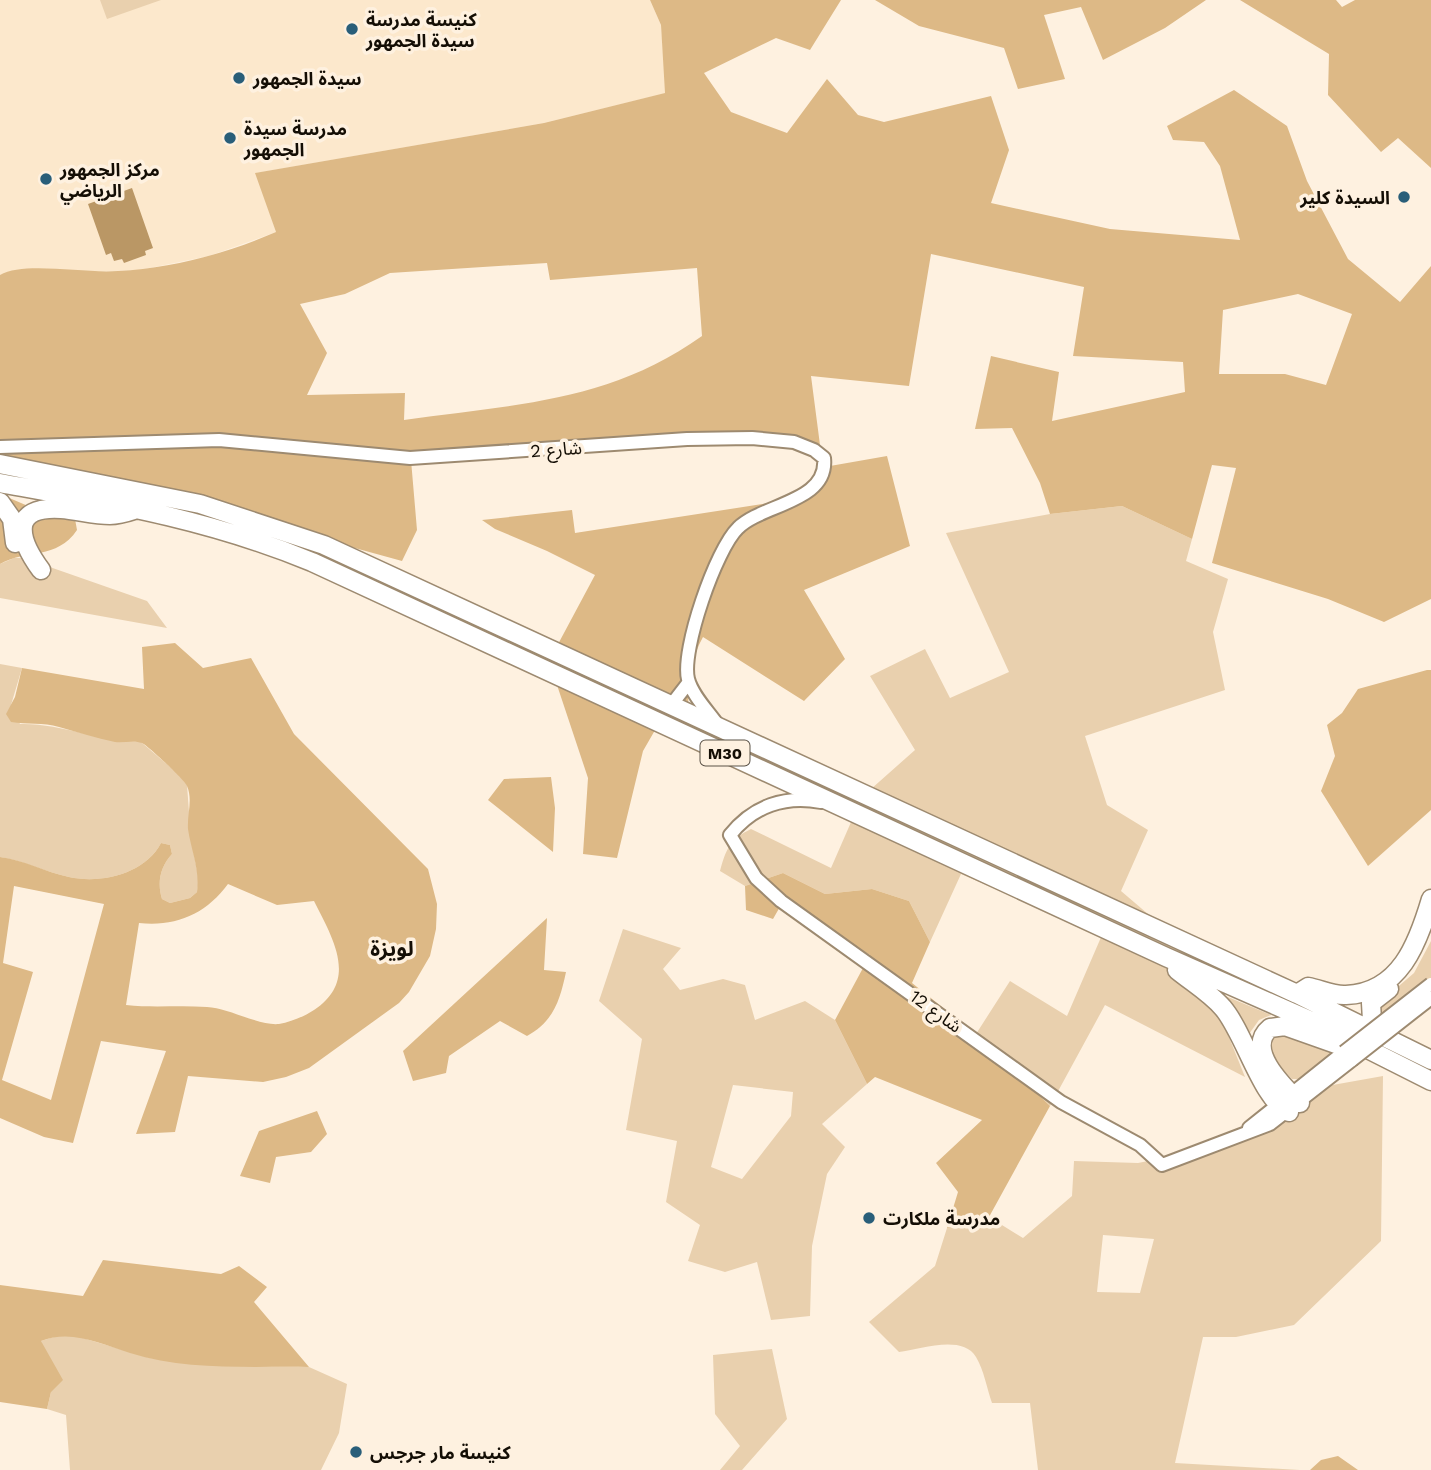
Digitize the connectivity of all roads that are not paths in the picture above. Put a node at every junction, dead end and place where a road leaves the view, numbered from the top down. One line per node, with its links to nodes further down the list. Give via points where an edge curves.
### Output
1 (0, 447): 6 (street, شارع 2, via 219,440 410,458 752,438 794,442 814,450 824,458 825,467 814,486 748,520 722,549 689,651)
2 (0, 464): 7 (highway, M30, via 200,503 302,536)
3 (0, 483): 5 (highway, M30)
4 (0, 502): 5 (highway, via 12,519 21,556 41,570 22,537 23,525 35,513 57,509 120,515)
5 (141, 508): 9 (highway, M30, via 236,534 312,562)
6 (689, 682): 7 (street); 8 (street)
7 (672, 704): 8 (highway, M30)
8 (717, 724): 14 (highway, M30)
9 (836, 806): 12 (highway, M30); 21 (street, شارع 12, via 800,799 782,802 748,815 730,835 756,878 781,901 1061,1102 1140,1144 1162,1165 1231,1140)
10 (1431, 899): 14 (highway, via 1417,941 1394,976 1348,995 1308,987)
11 (1431, 926): 16 (highway, via 1408,974 1371,1003 1372,1020)
12 (1166, 957): 19 (highway, M30); 21 (highway, via 1228,1014)
13 (1431, 984): 17 (street, bridge)
14 (1297, 994): 16 (highway, M30)
15 (1431, 998): 17 (street, bridge)
16 (1380, 1034): 18 (highway, M30)
17 (1348, 1056): 21 (street)
18 (1431, 1060)
19 (1402, 1067): 20 (highway, M30); 21 (highway, via 1293,1029 1270,1028 1261,1046)
20 (1431, 1082)
21 (1290, 1104)

